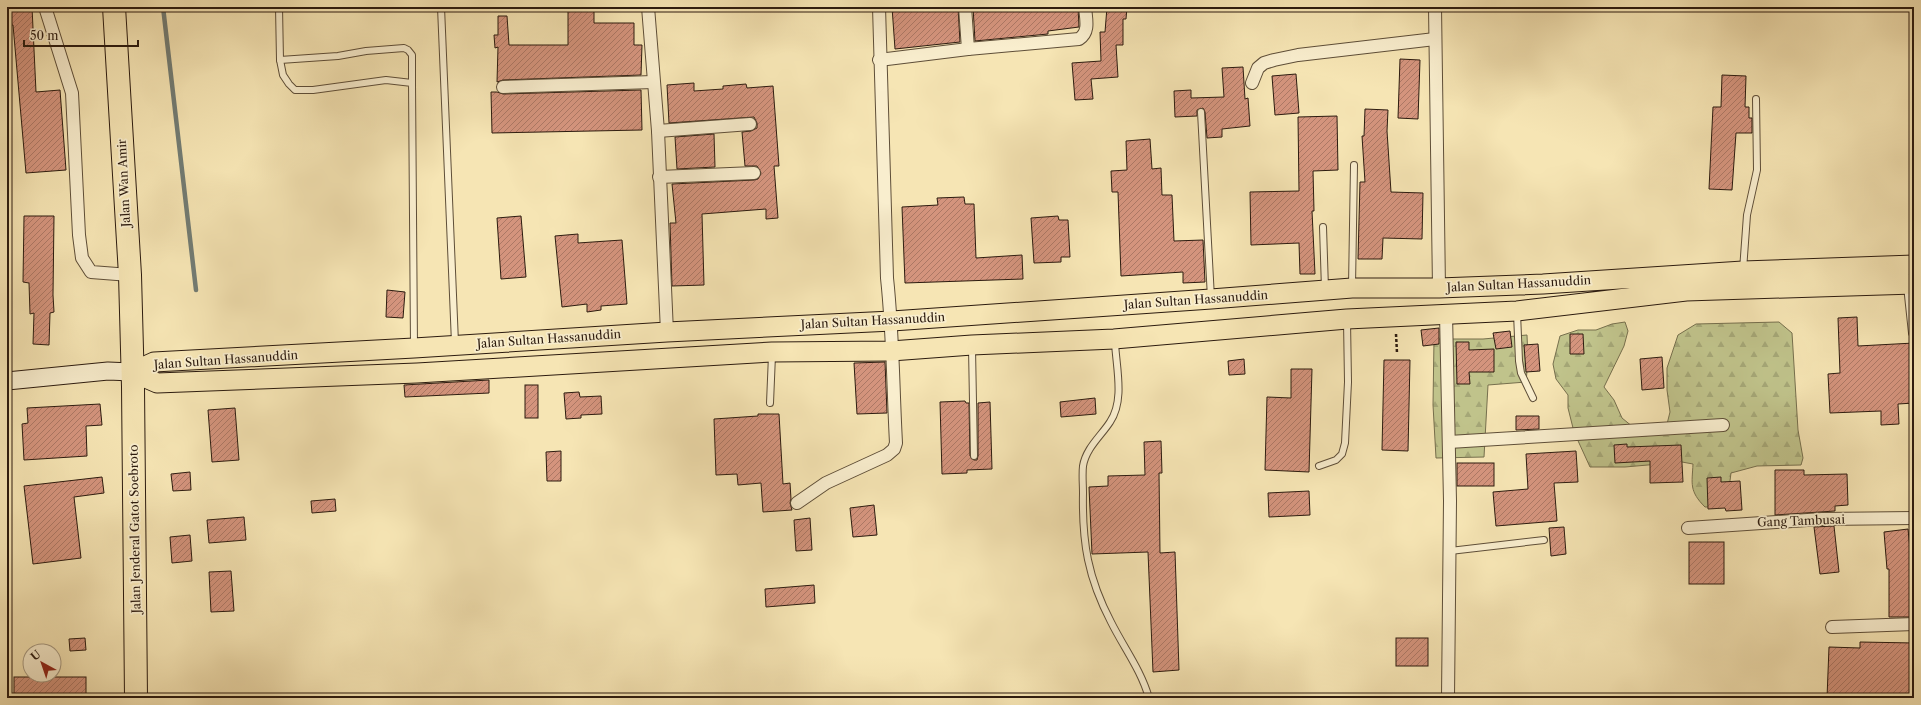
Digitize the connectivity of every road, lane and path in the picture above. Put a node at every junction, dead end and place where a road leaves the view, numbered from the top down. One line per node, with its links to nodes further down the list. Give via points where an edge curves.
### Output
1 (44, 7): 28 (street, via 72,93 82,258 90,272)
2 (114, 7): 28 (highway, Jalan Wan Amir)
3 (279, 7): 12 (lane)
4 (441, 7): 43 (lane)
5 (648, 7): 14 (street)
6 (878, 7): 13 (street)
7 (965, 7): 11 (street)
8 (1085, 7): 11 (street, via 1087,30 1079,39)
9 (1435, 7): 10 (street)
10 (1435, 39): 16 (street, via 1274,60 1258,68); 32 (street)
11 (968, 48): 13 (street)
12 (280, 60): 15 (lane, via 284,75 295,90 386,80); 15 (lane, via 404,48 412,55)
13 (879, 60): 39 (street, via 887,278)
14 (653, 82): 17 (street); 21 (street)
15 (412, 83): 45 (lane)
16 (1252, 83)
17 (503, 87)
18 (1756, 99): 27 (lane, via 1757,170 1748,215)
19 (1201, 112): 34 (lane)
20 (750, 124): 21 (street)
21 (658, 131): 24 (street)
22 (1354, 165): 31 (lane)
23 (754, 173): 24 (street)
24 (659, 176): 40 (street)
25 (1323, 227): 33 (lane)
26 (1914, 265): 27 (main road, Jalan Sultan Hassanuddin)
27 (1743, 271): 29 (main road, Jalan Sultan Hassanuddin)
28 (130, 275): 48 (highway, Jalan Wan Amir)
29 (1543, 284): 32 (main road, Jalan Sultan Hassanuddin); 35 (main road)
30 (1910, 284): 35 (main road, Jalan Sultan Hassanuddin, via 1686,291); 41 (lane)
31 (1352, 288): 32 (main road, Jalan Sultan Hassanuddin); 33 (main road, Jalan Sultan Hassanuddin)
32 (1439, 288)
33 (1325, 290): 34 (main road, Jalan Sultan Hassanuddin)
34 (1211, 299): 39 (main road, Jalan Sultan Hassanuddin)
35 (1543, 308): 36 (main road, Jalan Sultan Hassanuddin)
36 (1517, 311): 37 (main road, Jalan Sultan Hassanuddin); 52 (lane, via 1520,367)
37 (1446, 314): 38 (main road, Jalan Sultan Hassanuddin); 55 (street)
38 (1346, 319): 42 (main road, Jalan Sultan Hassanuddin); 57 (lane, via 1348,382 1345,443 1342,454 1336,460)
39 (892, 320): 40 (main road, Jalan Sultan Hassanuddin); 46 (street)
40 (667, 332): 43 (main road, Jalan Sultan Hassanuddin)
41 (1912, 333)
42 (1114, 339): 44 (main road, Jalan Sultan Hassanuddin); 66 (lane, via 1118,406 1110,422 1094,442 1084,464 1082,510 1085,553 1094,588 1137,668)
43 (455, 345): 45 (main road, Jalan Sultan Hassanuddin); 49 (main road)
44 (972, 345): 46 (main road, Jalan Sultan Hassanuddin); 56 (lane)
45 (414, 348): 48 (main road, Jalan Sultan Hassanuddin, via 154,362); 50 (main road)
46 (891, 351): 47 (main road, Jalan Sultan Hassanuddin); 58 (street, via 896,444 894,449 887,455 826,483)
47 (772, 352): 49 (main road, Jalan Sultan Hassanuddin); 53 (lane)
48 (132, 366): 50 (main road, Jalan Sultan Hassanuddin, via 157,383); 51 (street, via 108,371); 65 (highway, Jalan Jenderal Gatot Soebroto)
49 (459, 370): 50 (main road, Jalan Sultan Hassanuddin)
50 (417, 373)
51 (7, 381)
52 (1533, 398)
53 (770, 403)
54 (1723, 425): 55 (street)
55 (1449, 442): 62 (street)
56 (974, 456)
57 (1319, 466)
58 (797, 503)
59 (1914, 518): 60 (street, Gang Tambusai, via 1822,519)
60 (1688, 528)
61 (1544, 540): 62 (lane)
62 (1450, 550): 67 (street)
63 (1914, 624): 64 (street)
64 (1832, 627)
65 (136, 698)
66 (1148, 698)
67 (1448, 698)

